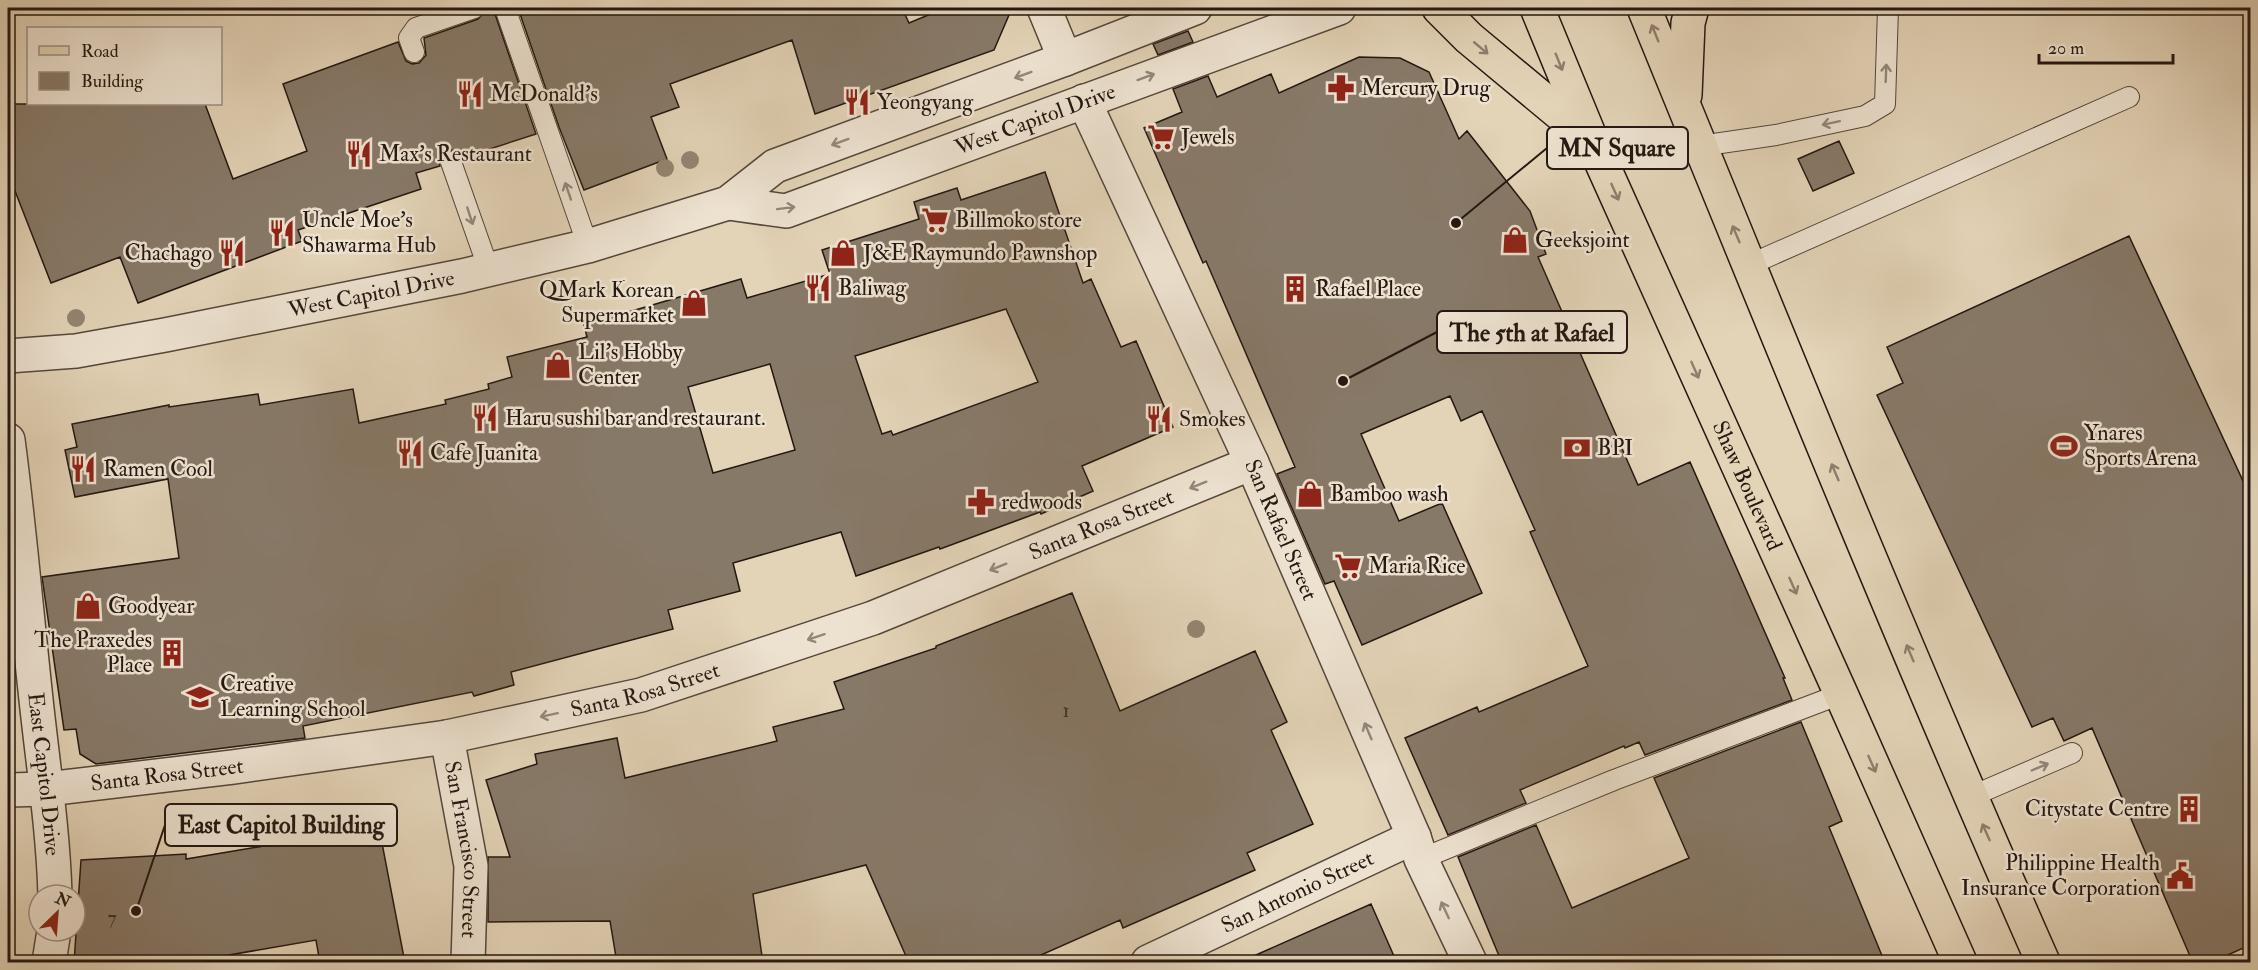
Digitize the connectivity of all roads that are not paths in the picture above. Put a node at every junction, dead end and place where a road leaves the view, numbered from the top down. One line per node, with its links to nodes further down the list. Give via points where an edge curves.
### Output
1 (474, 8): 11 (lane, via 416,28 409,38)
2 (505, 8): 20 (lane, one-way to 2)
3 (1044, 8): 12 (street)
4 (1195, 8): 12 (street, West Capitol Drive)
5 (1339, 8): 14 (street, West Capitol Drive, one-way to 5)
6 (1439, 8): 16 (main road, one-way to 16, via 1469,38)
7 (1538, 8): 16 (main road, Shaw Boulevard, one-way to 16)
8 (1644, 8): 15 (main road, one-way to 8)
9 (1692, 8): 15 (main road)
10 (1888, 8): 17 (lane, via 1885,104 1865,116)
11 (414, 52)
12 (1065, 59): 19 (street, West Capitol Drive, one-way to 19, via 775,166)
13 (2128, 97): 21 (lane)
14 (1084, 101): 19 (street, West Capitol Drive, one-way to 14, via 786,211); 25 (street, San Rafael Street)
15 (1684, 106): 17 (main road)
16 (1591, 139): 26 (main road, Shaw Boulevard, one-way to 26)
17 (1700, 146): 21 (main road, one-way to 17)
18 (452, 162): 22 (lane, one-way to 22)
19 (728, 203): 20 (street, West Capitol Drive)
20 (588, 246): 22 (street, West Capitol Drive)
21 (1749, 265): 31 (main road, one-way to 21)
22 (489, 270): 23 (street, West Capitol Drive, via 76,351)
23 (8, 356)
24 (8, 440): 29 (street, East Capitol Drive)
25 (1252, 463): 27 (street, Santa Rosa Street, one-way to 27, via 873,618 641,695); 32 (street, San Rafael Street, one-way to 25)
26 (1841, 694): 32 (lane, via 1614,780); 39 (main road, Shaw Boulevard, one-way to 39)
27 (447, 737): 29 (street, Santa Rosa Street); 36 (street, San Francisco Street, via 471,866)
28 (2072, 753): 31 (lane, one-way to 28)
29 (47, 789): 30 (street, Santa Rosa Street); 33 (street, East Capitol Drive)
30 (8, 790)
31 (1970, 797): 40 (main road, one-way to 31)
32 (1417, 848): 37 (street, San Antonio Street); 38 (street, San Rafael Street, one-way to 32)
33 (55, 883)
34 (52, 943): 35 (street)
35 (49, 963)
36 (468, 963)
37 (1148, 963)
38 (1470, 963)
39 (1960, 963)
40 (2043, 963)

